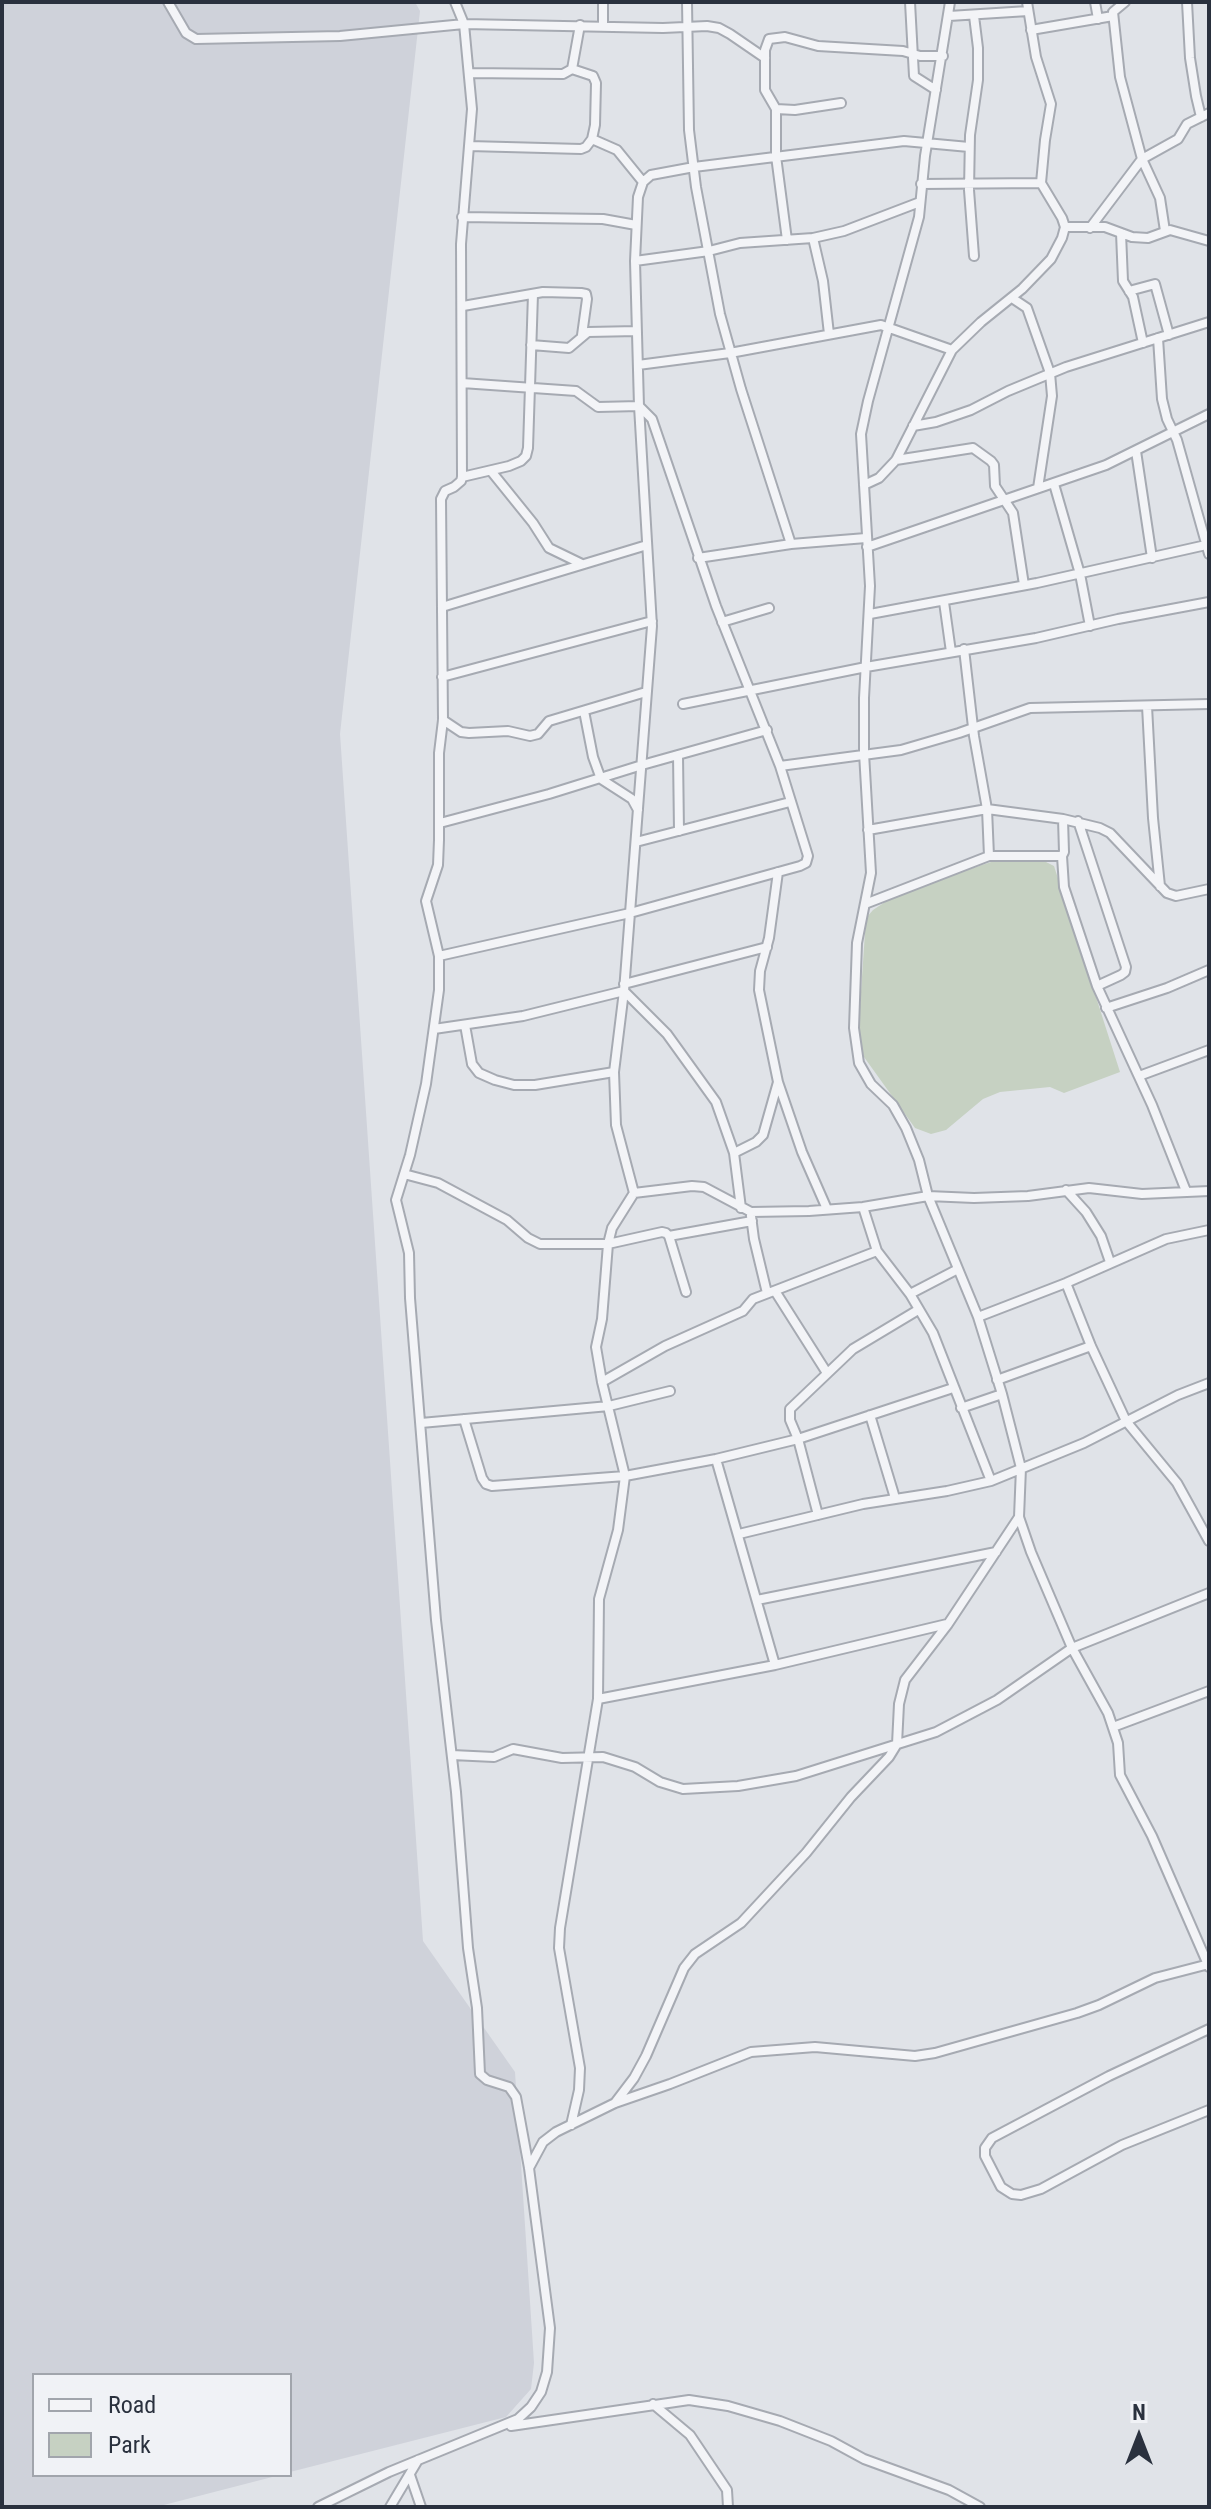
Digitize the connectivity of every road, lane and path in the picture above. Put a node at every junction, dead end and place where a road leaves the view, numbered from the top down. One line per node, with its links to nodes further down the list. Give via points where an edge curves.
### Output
1 (168, 2): 15 (street, via 186,33 196,39 340,36)
2 (455, 2): 15 (street)
3 (603, 2): 17 (street)
4 (687, 2): 18 (street)
5 (910, 2): 20 (street)
6 (950, 2): 11 (street)
7 (1095, 2): 14 (street)
8 (1125, 2): 13 (street)
9 (1187, 2): 28 (street, via 1196,96)
10 (1027, 6): 12 (street); 19 (street)
11 (949, 16): 12 (street); 21 (street)
12 (974, 16): 32 (street, via 978,80)
13 (1113, 16): 14 (street); 34 (street, via 1122,89)
14 (1098, 19): 19 (street)
15 (464, 24): 16 (street); 24 (street)
16 (580, 25): 17 (street); 23 (street)
17 (603, 26): 18 (street)
18 (687, 27): 22 (street, via 719,28); 35 (street)
19 (1031, 30): 38 (street, via 1051,104)
20 (912, 53): 21 (street); 22 (street, via 774,37 766,44); 25 (street, via 914,76)
21 (943, 56): 25 (street)
22 (765, 58): 27 (street, via 765,90)
23 (572, 69): 24 (street, via 563,74); 29 (street, via 593,76 596,83)
24 (469, 73): 31 (street)
25 (936, 90): 30 (street)
26 (841, 103): 27 (street)
27 (776, 109): 33 (street)
28 (1205, 115): 34 (street, via 1187,124 1178,139)
29 (592, 139): 31 (street, via 581,149); 36 (street, via 617,150)
30 (927, 143): 32 (street); 33 (street); 39 (street)
31 (469, 146): 41 (street)
32 (969, 147): 37 (street)
33 (776, 156): 35 (street); 48 (street)
34 (1142, 159): 44 (street); 45 (street, via 1160,198)
35 (694, 167): 36 (street, via 651,175); 50 (street)
36 (643, 182): 42 (street)
37 (970, 183): 38 (street); 39 (street); 51 (street)
38 (1041, 183): 43 (street)
39 (921, 184): 40 (street)
40 (920, 202): 47 (street); 58 (street)
41 (462, 217): 42 (street, via 603,219); 56 (street)
42 (636, 225): 52 (street)
43 (1065, 227): 44 (street); 55 (street, via 1051,259)
44 (1090, 228): 46 (street)
45 (1165, 231): 46 (street, via 1148,238); 49 (street)
46 (1121, 233): 53 (street, via 1123,281)
47 (813, 238): 48 (street); 60 (street)
48 (787, 240): 50 (street)
49 (1209, 241)
50 (709, 251): 52 (street); 67 (street)
51 (974, 256)
52 (635, 261): 59 (street)
53 (1129, 291): 62 (street, via 1155,284); 64 (street)
54 (533, 294): 56 (street); 61 (street, via 586,294); 65 (street)
55 (1012, 298): 66 (street); 69 (street, via 1027,308)
56 (463, 306): 70 (street)
57 (1209, 322): 62 (street)
58 (889, 326): 60 (street); 66 (street); 81 (street, via 862,425)
59 (637, 331): 61 (street); 68 (street)
60 (829, 334): 67 (street)
61 (582, 335): 65 (street, via 569,348)
62 (1169, 335): 63 (street)
63 (1158, 338): 64 (street); 75 (street, via 1162,399)
64 (1143, 343): 69 (street)
65 (531, 345): 71 (street)
66 (952, 350): 74 (street)
67 (730, 353): 68 (street); 85 (street)
68 (638, 365): 72 (street)
69 (1050, 373): 74 (street, via 971,410); 82 (street, via 1052,396)
70 (462, 383): 71 (street); 79 (street)
71 (530, 387): 72 (street, via 576,391 598,407); 78 (street, via 526,456)
72 (639, 406): 86 (street); 88 (street, via 657,430)
73 (1209, 414): 75 (street)
74 (913, 426): 77 (street)
75 (1173, 433): 76 (street); 87 (street)
76 (1136, 451): 80 (street); 89 (street)
77 (896, 460): 81 (street); 83 (street, via 978,450 994,465 995,486)
78 (491, 471): 79 (street); 90 (street, via 549,548)
79 (462, 477): 95 (street, via 441,499)
80 (1054, 484): 82 (street); 91 (street)
81 (864, 485): 84 (street)
82 (1038, 488): 83 (street)
83 (1003, 499): 84 (street); 92 (street, via 1016,525)
84 (866, 542): 85 (street); 97 (street)
85 (791, 544): 88 (street)
86 (647, 545): 90 (street); 98 (street)
87 (1208, 549): 89 (street)
88 (698, 558): 99 (street)
89 (1152, 558): 91 (street)
90 (582, 564): 95 (street)
91 (1080, 574): 92 (street); 100 (street)
92 (1024, 585): 93 (street)
93 (944, 602): 97 (street); 102 (street)
94 (1209, 602): 100 (street)
95 (442, 607): 104 (street)
96 (769, 608): 99 (street)
97 (870, 614): 103 (street)
98 (652, 621): 104 (street); 106 (street)
99 (722, 622): 105 (street)
100 (1090, 626): 101 (street)
101 (964, 649): 102 (street); 112 (street)
102 (951, 652): 103 (street)
103 (866, 667): 105 (street); 114 (street)
104 (442, 677): 111 (street)
105 (751, 691): 107 (street); 113 (street)
106 (646, 692): 110 (street); 116 (street)
107 (683, 704)
108 (1209, 704): 109 (street)
109 (1147, 706): 112 (street, via 1030,708); 131 (street)
110 (584, 711): 111 (street, via 549,721 530,736 461,732); 118 (street)
111 (443, 720): 124 (street)
112 (973, 728): 114 (street, via 901,750); 120 (street)
113 (767, 730): 115 (street); 117 (street)
114 (864, 753): 117 (street); 125 (street)
115 (678, 755): 116 (street); 126 (street)
116 (642, 765): 118 (street); 121 (street)
117 (780, 766): 119 (street)
118 (601, 779): 121 (street, via 632,799); 124 (street)
119 (790, 802): 126 (street); 130 (street, via 808,856 806,863)
120 (987, 809): 122 (street); 125 (street); 128 (street)
121 (638, 811): 127 (street)
122 (1063, 819): 123 (street); 129 (street)
123 (1078, 821): 131 (street, via 1110,833); 138 (street, via 1126,967)
124 (440, 823): 136 (street, via 438,865 426,901)
125 (868, 830): 133 (street, via 871,873)
126 (679, 831): 127 (street)
127 (636, 842): 134 (street)
128 (989, 856): 129 (street); 133 (street)
129 (1062, 856): 138 (street, via 1064,887)
130 (778, 872): 134 (street); 135 (street)
131 (1160, 887): 132 (street, via 1176,896)
132 (1209, 889)
133 (865, 904): 153 (street, via 855,976 859,1063 906,1128)
134 (630, 913): 136 (street); 139 (street)
135 (767, 947): 139 (street); 146 (street, via 759,990)
136 (439, 956): 142 (street)
137 (1209, 970): 140 (street)
138 (1097, 986): 140 (street)
139 (624, 988): 141 (street, via 523,1016); 144 (street); 147 (street, via 667,1034 716,1102)
140 (1106, 1008): 145 (street)
141 (465, 1025): 142 (street); 144 (street, via 472,1064 495,1080 535,1085)
142 (434, 1029): 148 (street)
143 (1209, 1050): 145 (street)
144 (614, 1072): 152 (street, via 616,1125)
145 (1139, 1076): 150 (street)
146 (778, 1082): 147 (street, via 763,1135); 156 (street)
147 (734, 1153): 155 (street)
148 (404, 1174): 160 (street, via 438,1183 540,1244); 183 (street, via 396,1200 409,1253)
149 (1066, 1190): 150 (street); 153 (street, via 1028,1196); 162 (street, via 1094,1224)
150 (1186, 1191): 151 (street)
151 (1209, 1191)
152 (634, 1193): 155 (street, via 704,1187); 160 (street)
153 (928, 1196): 154 (street); 163 (street)
154 (863, 1207): 156 (street); 161 (street)
155 (741, 1208): 157 (street)
156 (827, 1209): 157 (street)
157 (751, 1216): 159 (street); 166 (street)
158 (1209, 1230): 162 (street, via 1166,1239)
159 (669, 1236): 160 (street, via 662,1232); 165 (street)
160 (608, 1244): 173 (street, via 596,1347)
161 (877, 1251): 166 (street); 167 (street)
162 (1110, 1262): 164 (street)
163 (958, 1269): 167 (street); 169 (street)
164 (1066, 1283): 169 (street); 170 (street)
165 (686, 1292)
166 (771, 1292): 171 (street); 173 (street)
167 (910, 1294): 168 (street)
168 (918, 1310): 171 (street, via 853,1349); 175 (street, via 933,1333)
169 (978, 1317): 172 (street)
170 (1091, 1346): 172 (street); 182 (street)
171 (827, 1373): 184 (street, via 790,1409)
172 (997, 1380): 177 (street)
173 (602, 1382): 178 (street)
174 (1209, 1383): 182 (street)
175 (953, 1388): 179 (street); 180 (street)
176 (670, 1391): 178 (street)
177 (1002, 1394): 179 (street); 186 (street)
178 (609, 1406): 181 (street); 187 (street)
179 (961, 1408): 188 (street)
180 (870, 1415): 184 (street); 189 (street)
181 (464, 1419): 183 (street); 187 (street, via 486,1484)
182 (1126, 1421): 186 (street); 193 (street, via 1177,1483)
183 (421, 1423): 204 (street)
184 (798, 1439): 185 (street); 190 (street)
185 (716, 1459): 187 (street); 192 (street)
186 (1021, 1468): 188 (street); 191 (street)
187 (625, 1476): 201 (street, via 618,1530 599,1599)
188 (991, 1481): 189 (street)
189 (895, 1498): 190 (street)
190 (818, 1515): 192 (street)
191 (1019, 1517): 194 (street); 198 (street)
192 (739, 1534): 196 (street)
193 (1209, 1541)
194 (996, 1552): 196 (street); 197 (street)
195 (1209, 1593): 198 (street)
196 (757, 1600): 199 (street)
197 (948, 1624): 199 (street); 203 (street, via 905,1680)
198 (1072, 1648): 202 (street); 203 (street, via 962,1720)
199 (775, 1665): 201 (street)
200 (1209, 1691): 202 (street)
201 (598, 1699): 205 (street)
202 (1113, 1727): 206 (street, via 1120,1775)
203 (897, 1744): 205 (street, via 796,1776 702,1789 660,1782 603,1757); 209 (street, via 741,1923 695,1954 684,1968 646,2056)
204 (452, 1755): 205 (street, via 494,1757 513,1749); 212 (street, via 480,2074 509,2087 516,2097)
205 (587, 1758): 211 (street, via 559,1948 580,2068)
206 (1206, 1950): 207 (street)
207 (1208, 1965): 209 (street, via 1155,1978 1077,2013 935,2053 815,2047 751,2052)
208 (1209, 2029): 210 (street, via 992,2138 985,2156 1001,2187 1021,2195)
209 (615, 2103): 211 (street)
210 (1209, 2110)
211 (571, 2125): 212 (street, via 543,2142)
212 (529, 2168): 214 (street, via 550,2328 547,2372 531,2407)
213 (653, 2404): 214 (street); 220 (street, via 690,2435 727,2490); 221 (street, via 689,2400 780,2421)
214 (503, 2428): 215 (street)
215 (418, 2460): 216 (street); 217 (street)
216 (410, 2475): 218 (street); 219 (street)
217 (318, 2507)
218 (390, 2507)
219 (421, 2507)
220 (728, 2507)
221 (980, 2507)

